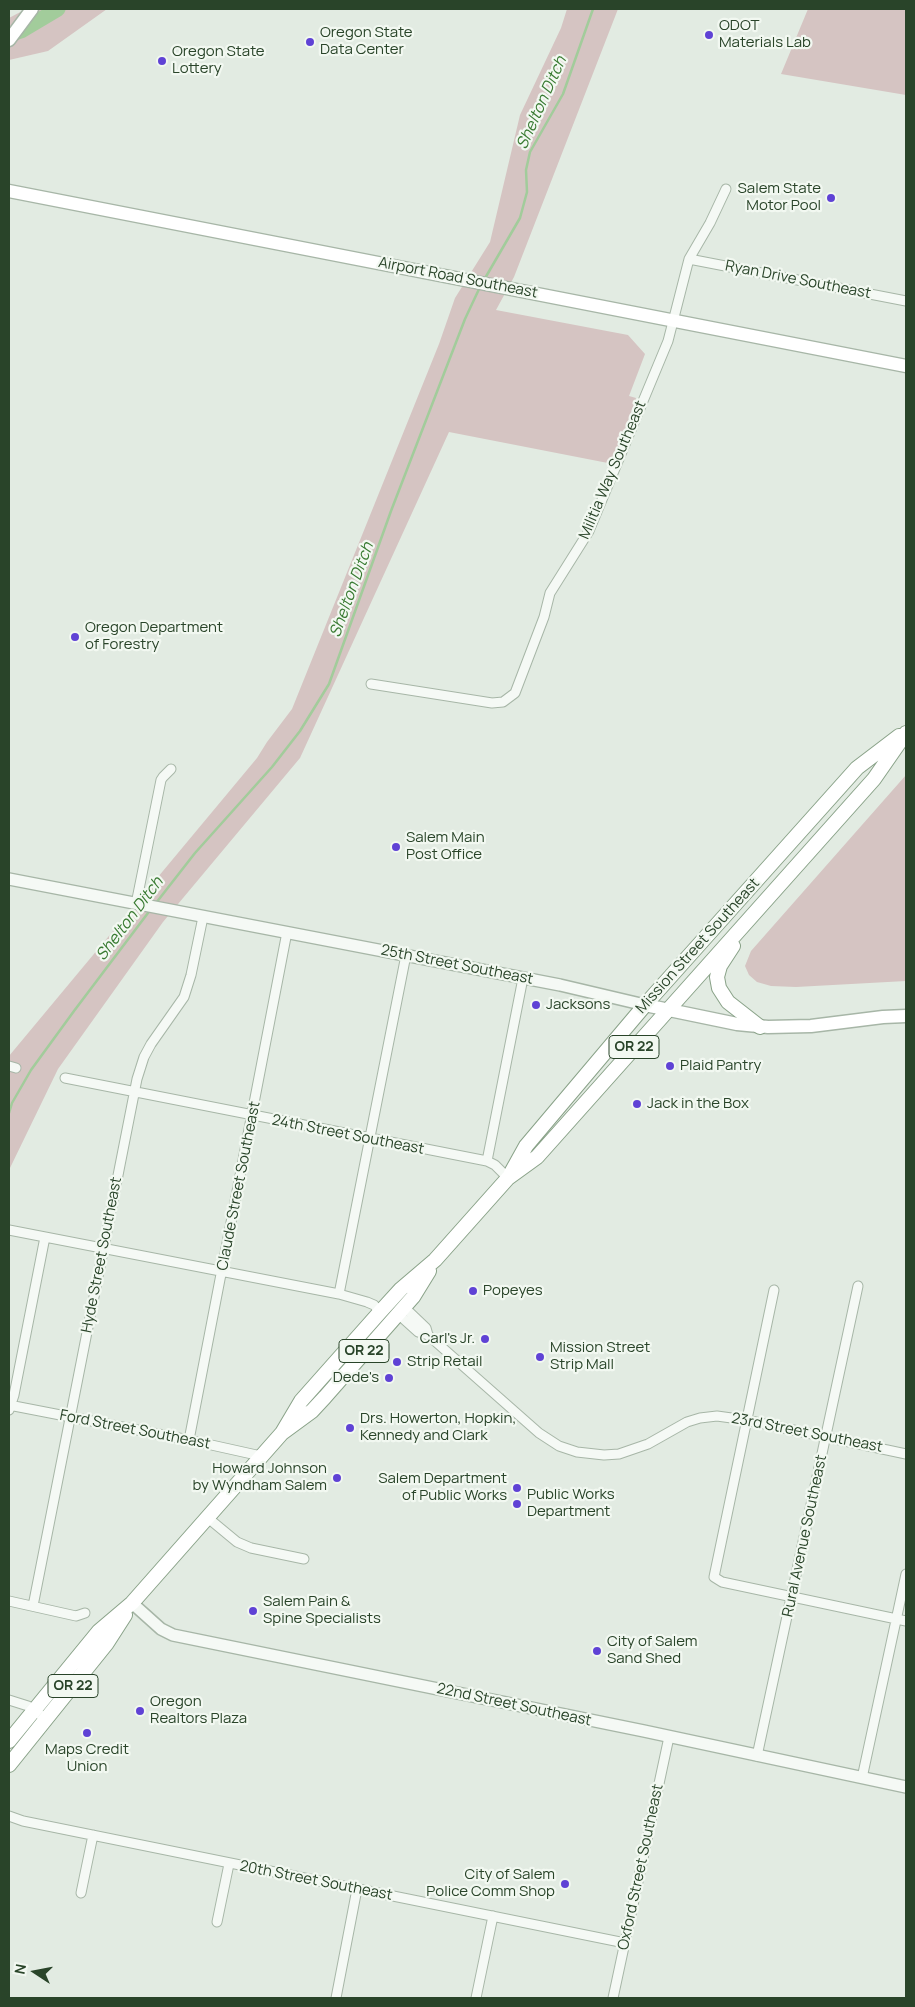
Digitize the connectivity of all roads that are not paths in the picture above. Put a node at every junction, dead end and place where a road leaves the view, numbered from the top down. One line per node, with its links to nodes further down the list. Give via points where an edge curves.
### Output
1 (32, 9): 2 (main road)
2 (9, 40)
3 (726, 189): 5 (street, Militia Way Southeast)
4 (9, 191): 7 (main road, Airport Road Southeast, via 499,285)
5 (689, 259): 6 (street, Ryan Drive Southeast); 7 (street, Militia Way Southeast)
6 (906, 301)
7 (673, 322): 8 (main road, Airport Road Southeast); 9 (street, Militia Way Southeast, via 589,531 550,593 515,693 504,702 492,703)
8 (906, 366)
9 (371, 684)
10 (906, 732): 14 (highway, Mission Street Southeast / OR 22, via 874,779); 19 (highway, Mission Street Southeast / OR 22, via 857,768)
11 (171, 769): 13 (street, via 161,780)
12 (9, 879): 13 (street, 25th Street Southeast)
13 (136, 904): 15 (street, 25th Street Southeast)
14 (756, 912): 20 (highway, Mission Street Southeast / OR 22); 22 (highway, via 720,966 717,977 719,988 728,1002)
15 (202, 917): 16 (street, 25th Street Southeast); 24 (street, Hyde Street Southeast, via 184,997 144,1056)
16 (287, 932): 17 (street, 25th Street Southeast); 25 (street, Claude Street Southeast)
17 (406, 956): 18 (street, 25th Street Southeast); 26 (street)
18 (523, 978): 19 (street, 25th Street Southeast); 27 (street)
19 (644, 1005): 20 (main road, 25th Street Southeast); 28 (highway, Mission Street Southeast / OR 22, via 526,1146)
20 (667, 1010): 22 (main road, 25th Street Southeast); 28 (highway, Mission Street Southeast / OR 22, via 537,1157)
21 (906, 1016): 22 (main road, 25th Street Southeast, via 811,1026)
22 (760, 1027)
23 (65, 1078): 24 (street, 24th Street Southeast)
24 (134, 1093): 25 (street, 24th Street Southeast); 31 (street, Hyde Street Southeast)
25 (252, 1116): 26 (street, 24th Street Southeast); 33 (street, Claude Street Southeast)
26 (370, 1139): 27 (street, 24th Street Southeast); 36 (street)
27 (487, 1161): 28 (street, 24th Street Southeast)
28 (508, 1178): 32 (highway, Mission Street Southeast / OR 22)
29 (9, 1230): 30 (street)
30 (45, 1237): 31 (street); 40 (street)
31 (103, 1248): 33 (street); 41 (street, Hyde Street Southeast)
32 (436, 1260): 37 (highway, Mission Street Southeast / OR 22); 38 (highway, Mission Street Southeast / OR 22, via 401,1289)
33 (222, 1272): 36 (street); 45 (street, Claude Street Southeast)
34 (858, 1286): 44 (street, Rural Avenue Southeast)
35 (774, 1290): 42 (street)
36 (339, 1294): 38 (street, via 367,1302)
37 (401, 1311): 39 (highway, Mission Street Southeast / OR 22); 42 (street, 23rd Street Southeast, via 418,1332 428,1334 539,1433 559,1446 577,1452 604,1456 635,1450 673,1428 700,1418)
38 (380, 1312): 39 (highway, via 382,1320); 43 (highway, Mission Street Southeast / OR 22, via 301,1401)
39 (364, 1352): 43 (highway, Mission Street Southeast / OR 22, via 312,1411)
40 (9, 1407): 41 (street, Ford Street Southeast)
41 (70, 1418): 45 (street, Ford Street Southeast); 54 (street, Hyde Street Southeast)
42 (746, 1420): 44 (street, 23rd Street Southeast); 51 (street, via 714,1577 722,1582)
43 (282, 1433): 47 (highway, Mission Street Southeast / OR 22)
44 (826, 1437): 46 (street, 23rd Street Southeast); 51 (street, Rural Avenue Southeast)
45 (189, 1440): 47 (street, Ford Street Southeast)
46 (906, 1454)
47 (261, 1456): 48 (highway, Mission Street Southeast / OR 22)
48 (208, 1518): 49 (street, via 237,1542 251,1548); 53 (highway, Mission Street Southeast / OR 22)
49 (304, 1559)
50 (906, 1574): 56 (street)
51 (791, 1597): 56 (street); 63 (street, Rural Avenue Southeast)
52 (9, 1601): 54 (street)
53 (132, 1603): 59 (highway, Mission Street Southeast / OR 22, via 99,1631); 60 (highway, Mission Street Southeast / OR 22, via 107,1643); 61 (street, 22nd Street Southeast, via 161,1629 174,1635)
54 (33, 1606): 55 (street, via 76,1616)
55 (85, 1614)
56 (897, 1619): 57 (street); 65 (street)
57 (906, 1621)
58 (9, 1700): 59 (street)
59 (34, 1710): 60 (street); 62 (highway, Mission Street Southeast / OR 22)
60 (46, 1719): 64 (highway, Mission Street Southeast / OR 22)
61 (669, 1736): 63 (street, 22nd Street Southeast); 74 (street, Oxford Street Southeast)
62 (9, 1741)
63 (757, 1756): 65 (street, 22nd Street Southeast)
64 (9, 1765)
65 (862, 1778): 66 (street, 22nd Street Southeast)
66 (906, 1787)
67 (9, 1816): 68 (street, 20th Street Southeast)
68 (93, 1835): 69 (street, 20th Street Southeast); 71 (street)
69 (229, 1864): 70 (street, 20th Street Southeast); 73 (street)
70 (357, 1889): 72 (street, 20th Street Southeast); 75 (street)
71 (81, 1893)
72 (493, 1916): 74 (street, 20th Street Southeast); 76 (street)
73 (217, 1922)
74 (625, 1943): 77 (street, Oxford Street Southeast)
75 (336, 1998)
76 (476, 1998)
77 (613, 1998)

